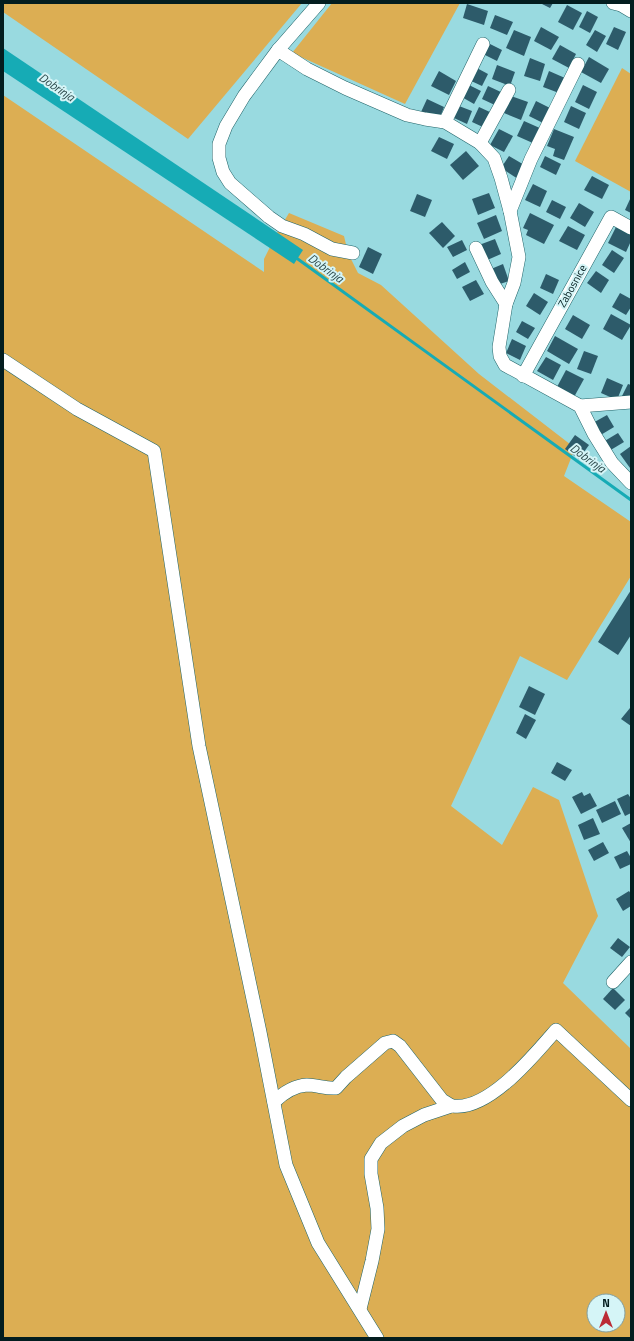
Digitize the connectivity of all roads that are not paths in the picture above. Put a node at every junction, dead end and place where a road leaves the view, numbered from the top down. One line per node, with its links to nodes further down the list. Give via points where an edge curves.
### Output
1 (319, 3): 5 (street)
2 (613, 3): 3 (street)
3 (631, 11)
4 (483, 44): 8 (street)
5 (278, 50): 8 (street, via 307,69 406,115); 13 (street, via 244,96 226,126 219,144 223,172 230,184 282,226 332,249)
6 (578, 64): 10 (street, via 531,159)
7 (510, 90): 9 (street)
8 (445, 122): 9 (street)
9 (480, 143): 10 (street, via 494,158)
10 (510, 211): 14 (street, via 519,257 514,283)
11 (631, 228): 16 (street, Zabosnice, via 611,217)
12 (476, 248): 14 (street)
13 (353, 253)
14 (506, 304): 16 (street, via 500,356 505,365)
15 (3, 360): 23 (street, via 77,409 154,451 200,746)
16 (523, 376): 18 (street)
17 (631, 402): 18 (street)
18 (580, 406): 19 (street, via 612,463)
19 (631, 483)
20 (631, 962): 21 (street)
21 (613, 982)
22 (631, 1100): 24 (street, via 556,1030 519,1071 495,1091 476,1103)
23 (274, 1102): 24 (street, via 285,1092 298,1087 308,1085 336,1088 385,1043 392,1041 400,1046 442,1100); 25 (street, via 286,1165 318,1243)
24 (451, 1106): 25 (street, via 424,1115 404,1126 381,1143 371,1159 378,1229)
25 (360, 1309): 26 (street)
26 (377, 1338)

